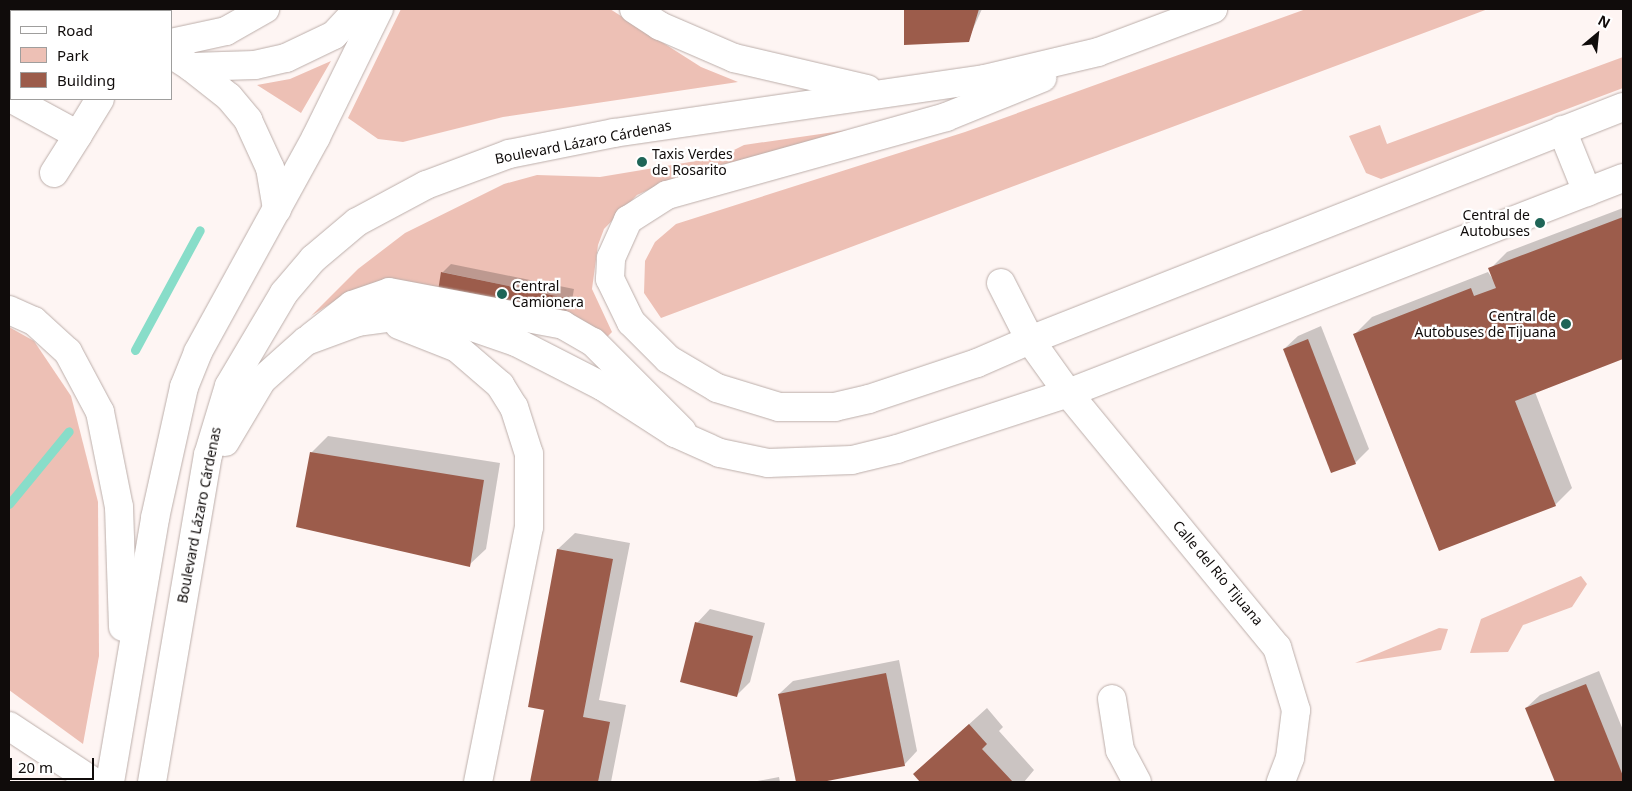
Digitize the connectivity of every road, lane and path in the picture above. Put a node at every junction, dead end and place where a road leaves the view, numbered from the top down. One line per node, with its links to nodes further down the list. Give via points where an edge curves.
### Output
1 (265, 9): 6 (main road, via 226,31)
2 (358, 9): 8 (main road, via 334,35 286,58 255,65)
3 (379, 9): 18 (main road)
4 (634, 9): 9 (main road, via 660,26 734,58 805,78)
5 (1213, 9): 7 (main road, Boulevard Lázaro Cárdenas)
6 (172, 43)
7 (1098, 52): 9 (main road, Boulevard Lázaro Cárdenas, via 984,80); 22 (main road, via 946,117 667,195 628,220 611,258 610,279 618,302 631,322 668,359 717,388 779,407 834,407 869,399 977,363)
8 (181, 60): 18 (main road, via 229,97 248,120 270,168)
9 (890, 93): 26 (main road, Boulevard Lázaro Cárdenas, via 614,133 509,154 426,185 357,222 313,259 284,293 238,370 210,446)
10 (15, 100): 14 (main road)
11 (99, 100): 14 (main road)
12 (1623, 107): 13 (main road)
13 (1562, 130): 17 (main road); 22 (main road)
14 (78, 135): 15 (main road)
15 (54, 173)
16 (1623, 178): 17 (main road)
17 (1587, 192): 24 (main road)
18 (277, 209): 28 (main road, via 216,317 184,387 155,518)
19 (1001, 284): 22 (main road)
20 (9, 310): 28 (main road, via 34,321 68,352 100,412 119,507)
21 (358, 322): 23 (main road); 25 (main road, via 409,315 484,331 552,359); 33 (main road, via 404,326 457,348 477,362 500,385 514,407 529,454 529,527)
22 (1030, 340): 24 (main road)
23 (306, 341): 25 (main road, via 352,305 380,293 563,325 593,342); 26 (main road, via 262,380 237,415 217,458)
24 (1068, 392): 25 (main road, via 897,450 852,460 768,463); 35 (main road, Calle del Río Tijuana, via 1277,647 1296,710 1290,758)
25 (694, 442)
26 (194, 528): 32 (main road, Boulevard Lázaro Cárdenas)
27 (1112, 699): 34 (main road, via 1120,750)
28 (124, 701): 30 (main road)
29 (9, 726): 31 (main road)
30 (112, 769)
31 (94, 782)
32 (152, 782)
33 (478, 782)
34 (1137, 782)
35 (1281, 782)

